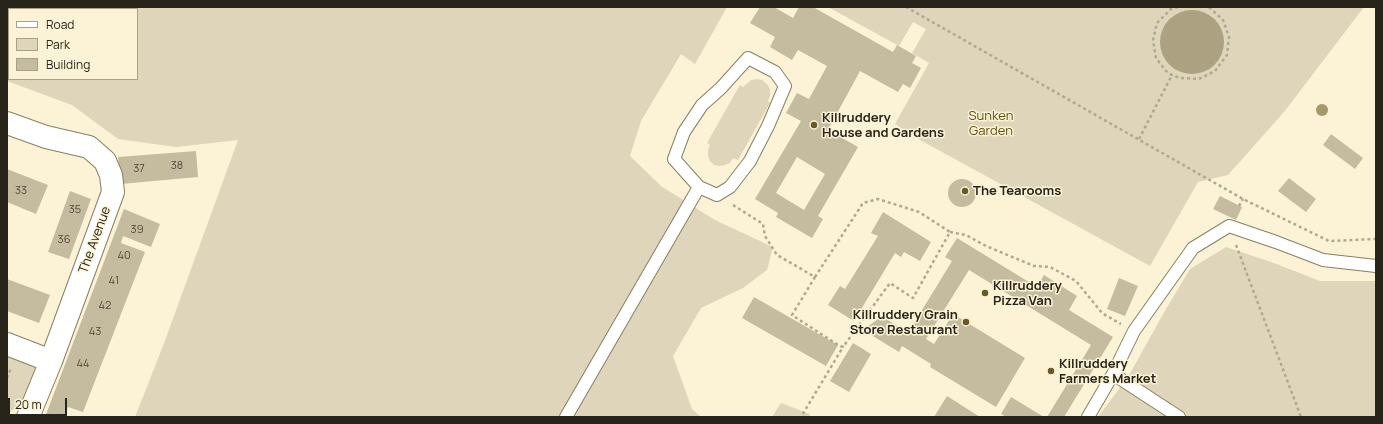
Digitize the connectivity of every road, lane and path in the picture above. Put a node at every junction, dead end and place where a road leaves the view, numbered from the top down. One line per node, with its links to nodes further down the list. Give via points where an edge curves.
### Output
1 (906, 7): 7 (path)
2 (1178, 7): 5 (path, via 1171,9 1157,23 1153,40 1156,58)
3 (1206, 7): 4 (path)
4 (1210, 8): 5 (path, via 1223,20 1229,36 1226,55 1215,72 1199,79)
5 (1172, 75): 7 (path)
6 (7, 123): 20 (street, The Avenue, via 46,138 90,147 105,162 111,175 113,192)
7 (1139, 139): 10 (path)
8 (699, 187): 9 (lane); 9 (lane, via 674,159 684,132 702,105 748,58 775,72 785,86 750,161 730,187); 23 (lane)
9 (717, 195): 16 (path, via 763,224 765,236 777,255)
10 (1243, 199): 11 (path); 14 (path, via 1329,240)
11 (1239, 206)
12 (1229, 226): 15 (lane, via 1323,260); 17 (lane, via 1193,248); 27 (path)
13 (950, 232): 16 (path, via 920,212 878,199 863,203); 17 (path, via 966,235 1034,266 1056,270 1076,281 1102,313); 19 (path, via 913,298 890,283)
14 (1376, 239)
15 (1376, 266)
16 (815, 277): 19 (path, via 792,315)
17 (1134, 331): 21 (lane)
18 (7, 344): 20 (street)
19 (843, 347): 24 (path)
20 (51, 361): 22 (street, The Avenue)
21 (1113, 374): 25 (lane); 26 (lane)
22 (28, 417)
23 (566, 417)
24 (801, 417)
25 (1088, 417)
26 (1179, 417)
27 (1301, 417)

